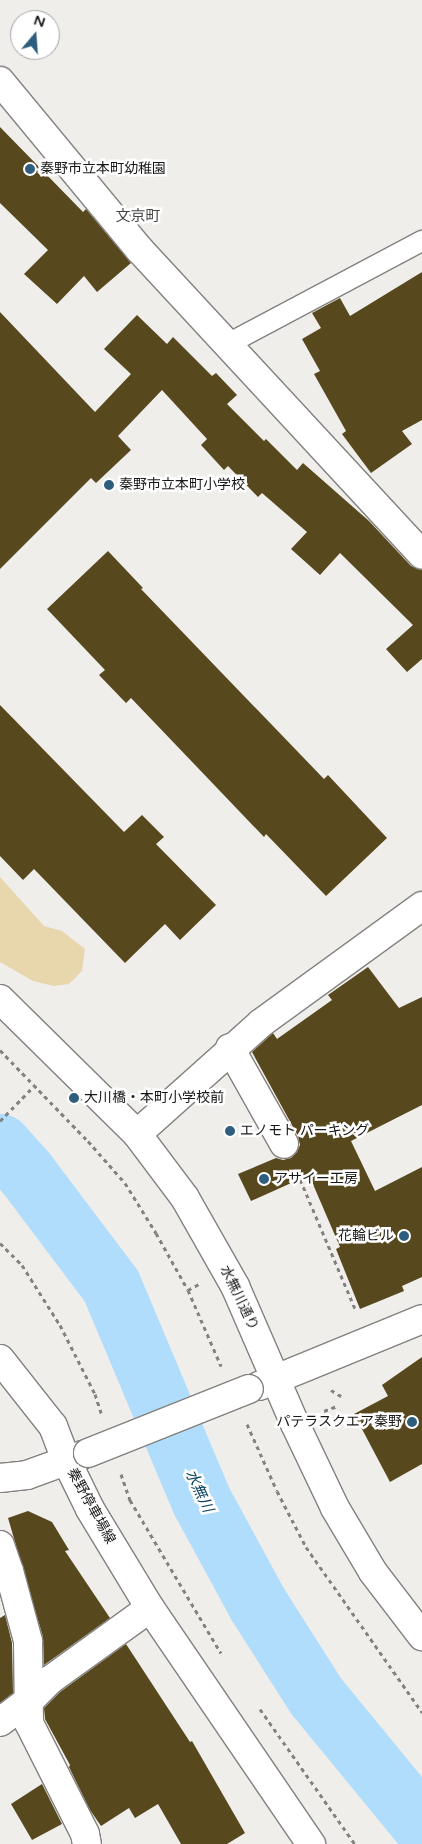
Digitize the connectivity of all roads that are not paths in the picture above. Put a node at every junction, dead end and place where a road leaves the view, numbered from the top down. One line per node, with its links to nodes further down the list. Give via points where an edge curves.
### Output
1 (0, 82): 3 (street, via 140,250)
2 (422, 241): 3 (lane)
3 (228, 344): 4 (street)
4 (422, 555)
5 (422, 906): 7 (street)
6 (0, 999): 8 (street, 水無川通り)
7 (230, 1048): 8 (street); 9 (street)
8 (137, 1134): 12 (street, 水無川通り, via 185,1198 231,1278)
9 (284, 1144)
10 (422, 1319): 12 (street, 秦野停車場線)
11 (0, 1359): 13 (street)
12 (276, 1379): 13 (street, 秦野停車場線, bridge); 17 (street, 水無川通り, via 335,1508 373,1572)
13 (78, 1457): 14 (street, via 28,1475); 16 (street, 秦野停車場線, via 90,1509)
14 (0, 1478)
15 (0, 1545): 18 (street, via 28,1641)
16 (150, 1608): 18 (street, via 50,1680); 21 (street, 秦野停車場線)
17 (422, 1636)
18 (31, 1699): 19 (street); 20 (street, via 29,1722)
19 (0, 1722)
20 (87, 1844)
21 (311, 1844)

